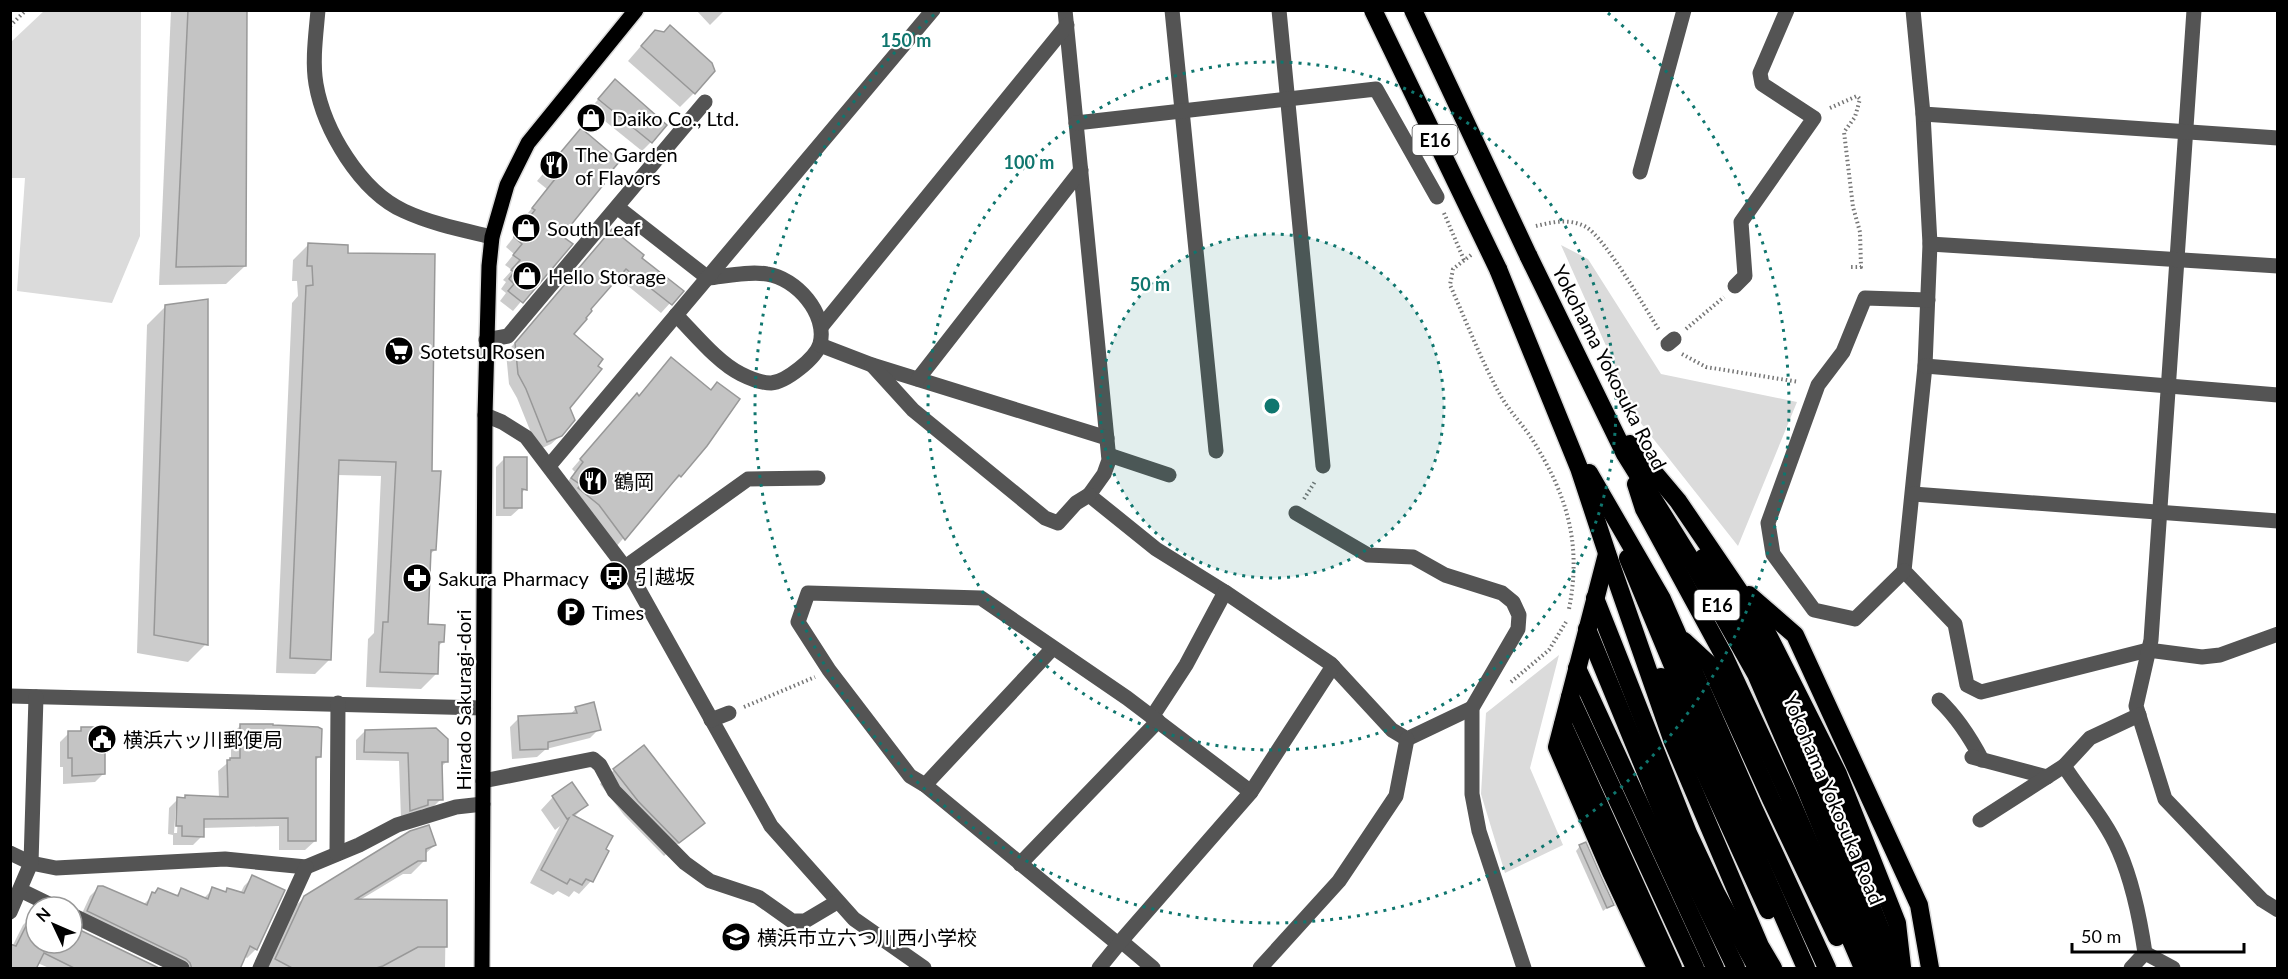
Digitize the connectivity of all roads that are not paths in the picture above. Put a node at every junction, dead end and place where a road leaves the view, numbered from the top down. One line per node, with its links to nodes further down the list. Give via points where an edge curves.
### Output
1 (318, 10): 24 (street, via 315,83 327,122 342,152 382,197 402,210)
2 (636, 10): 24 (main road, Hirado Sakuragi-dori, via 528,143 507,185)
3 (933, 10): 28 (street)
4 (1172, 10): 15 (street)
5 (1279, 10): 13 (street)
6 (1373, 10): 41 (highway, E16, bridge, via 1498,269)
7 (1413, 10): 43 (highway, Yokohama Yokosuka Road / E16, bridge, via 1528,255)
8 (1684, 10): 21 (street)
9 (1787, 10): 29 (street, via 1760,73 1762,84 1814,118 1741,222 1745,276)
10 (1913, 10): 16 (street)
11 (2194, 10): 18 (street)
12 (1066, 18): 17 (street); 32 (street)
13 (1287, 99): 15 (street); 22 (street, via 1376,88); 47 (street)
14 (705, 102): 23 (street)
15 (1182, 111): 17 (street); 44 (street)
16 (1923, 114): 18 (street); 25 (street)
17 (1076, 123): 20 (street)
18 (2186, 132): 19 (street); 26 (street)
19 (2277, 138)
20 (1081, 170): 37 (street); 42 (street)
21 (1640, 172)
22 (1437, 197)
23 (617, 207): 28 (street); 33 (street, via 508,336)
24 (492, 237): 33 (main road, Hirado Sakuragi-dori)
25 (1930, 244): 26 (street); 30 (street)
26 (2177, 258): 27 (street); 38 (street)
27 (2277, 266)
28 (708, 278): 31 (street); 32 (street, via 767,274 782,278 801,291)
29 (1736, 286)
30 (1928, 300): 36 (street); 58 (street, via 1864,298 1843,352 1818,385 1768,523 1773,554 1814,610 1855,619)
31 (676, 315): 34 (street, via 739,373 772,383 789,377); 46 (street)
32 (821, 327): 34 (street)
33 (486, 340): 40 (main road, Hirado Sakuragi-dori)
34 (820, 345): 35 (street)
35 (872, 364): 37 (street); 51 (street, via 913,410 1045,518 1058,523)
36 (1925, 366): 38 (street); 50 (street)
37 (918, 379): 42 (street)
38 (2168, 387): 39 (street); 53 (street)
39 (2277, 395)
40 (485, 416): 46 (street, via 526,437); 75 (main road, Hirado Sakuragi-dori)
41 (1566, 434): 55 (highway); 56 (highway, E16)
42 (1107, 438): 45 (street)
43 (1625, 446): 59 (highway, via 1678,501); 123 (highway, via 1644,509 1724,656); 124 (highway, Yokohama Yokosuka Road / E16, via 1756,674); 125 (highway, via 1735,607 1822,782)
44 (1216, 451)
45 (1108, 455): 48 (street); 51 (street, via 1104,474)
46 (549, 466): 57 (street)
47 (1323, 466)
48 (1169, 475)
49 (818, 478): 57 (street, via 748,479)
50 (1913, 494): 53 (street); 58 (street)
51 (1089, 495): 61 (street, via 1156,549)
52 (1296, 513): 76 (street, via 1368,555 1413,557 1445,575 1502,593 1513,602 1519,615 1518,629)
53 (2159, 513): 54 (street); 67 (street)
54 (2277, 521)
55 (1620, 527): 65 (highway); 120 (highway, via 1633,572)
56 (1607, 553): 60 (highway, E16); 62 (highway)
57 (625, 567): 80 (street)
58 (1904, 572): 67 (street, via 1954,624 1967,685 1982,692)
59 (1730, 578): 126 (highway, via 1765,629 1838,774 1897,922); 127 (highway, via 1795,635 1919,905)
60 (1619, 588): 118 (highway, E16, via 1685,772); 119 (highway)
61 (1225, 592): 68 (street); 79 (street)
62 (1595, 598): 63 (highway); 117 (highway, via 1688,833)
63 (1587, 629): 69 (highway); 116 (highway, via 1673,838)
64 (2277, 634): 67 (street, via 2220,655 2202,657)
65 (1678, 635): 121 (highway); 122 (highway, via 1710,665)
66 (1053, 648): 79 (street); 86 (street); 86 (street, via 981,598 808,593 798,622 827,671 910,776)
67 (2148, 650): 78 (street, via 2136,706)
68 (1333, 666): 82 (street, via 1392,730); 87 (street)
69 (1577, 668): 71 (highway); 115 (highway)
70 (10, 696): 72 (street)
71 (1570, 696): 81 (highway); 114 (highway)
72 (36, 697): 74 (street); 92 (street)
73 (1939, 700): 84 (street, via 1970,737 1977,759)
74 (338, 703): 75 (street); 91 (street)
75 (483, 708): 85 (main road, Hirado Sakuragi-dori)
76 (1472, 708): 82 (street); 111 (street, via 1472,794 1479,831)
77 (729, 713): 80 (street)
78 (2139, 715): 83 (street, via 2090,738); 98 (street, via 2165,799 2262,900)
79 (1155, 719): 87 (street); 93 (street)
80 (711, 720): 97 (street, via 771,826)
81 (1563, 725): 112 (highway, via 1557,747); 113 (highway)
82 (1407, 739): 110 (street, via 1396,796 1339,880)
83 (2064, 766): 84 (street); 102 (street, via 2119,850 2140,919)
84 (2047, 777): 89 (street)
85 (483, 781): 88 (main road, Hirado Sakuragi-dori); 97 (street, via 593,759 614,791 685,863 710,881 758,897 792,921 805,921)
86 (925, 785): 93 (street)
87 (1251, 792): 101 (street)
88 (483, 804): 91 (street, via 456,807 396,825); 106 (main road, Hirado Sakuragi-dori)
89 (1980, 820)
90 (10, 853): 92 (street)
91 (337, 854): 94 (street)
92 (31, 863): 94 (street, via 56,868 225,859); 95 (street)
93 (1020, 864): 101 (street)
94 (306, 867): 105 (street)
95 (20, 890): 96 (street); 99 (street)
96 (30, 895)
97 (837, 902): 107 (street, via 854,919)
98 (2277, 910)
99 (10, 912)
100 (84, 921): 104 (street)
101 (1119, 942): 108 (street); 109 (street)
102 (2145, 953): 103 (street); 128 (street)
103 (2131, 968)
104 (182, 969)
105 (260, 969)
106 (482, 969)
107 (924, 969)
108 (1099, 969)
109 (1153, 969)
110 (1260, 969)
111 (1524, 969)
112 (1656, 969)
113 (1672, 969)
114 (1695, 969)
115 (1715, 969)
116 (1736, 969)
117 (1757, 969)
118 (1773, 969)
119 (1797, 969)
120 (1806, 969)
121 (1827, 969)
122 (1852, 969)
123 (1863, 969)
124 (1880, 969)
125 (1896, 969)
126 (1903, 969)
127 (1930, 969)
128 (2172, 969)

